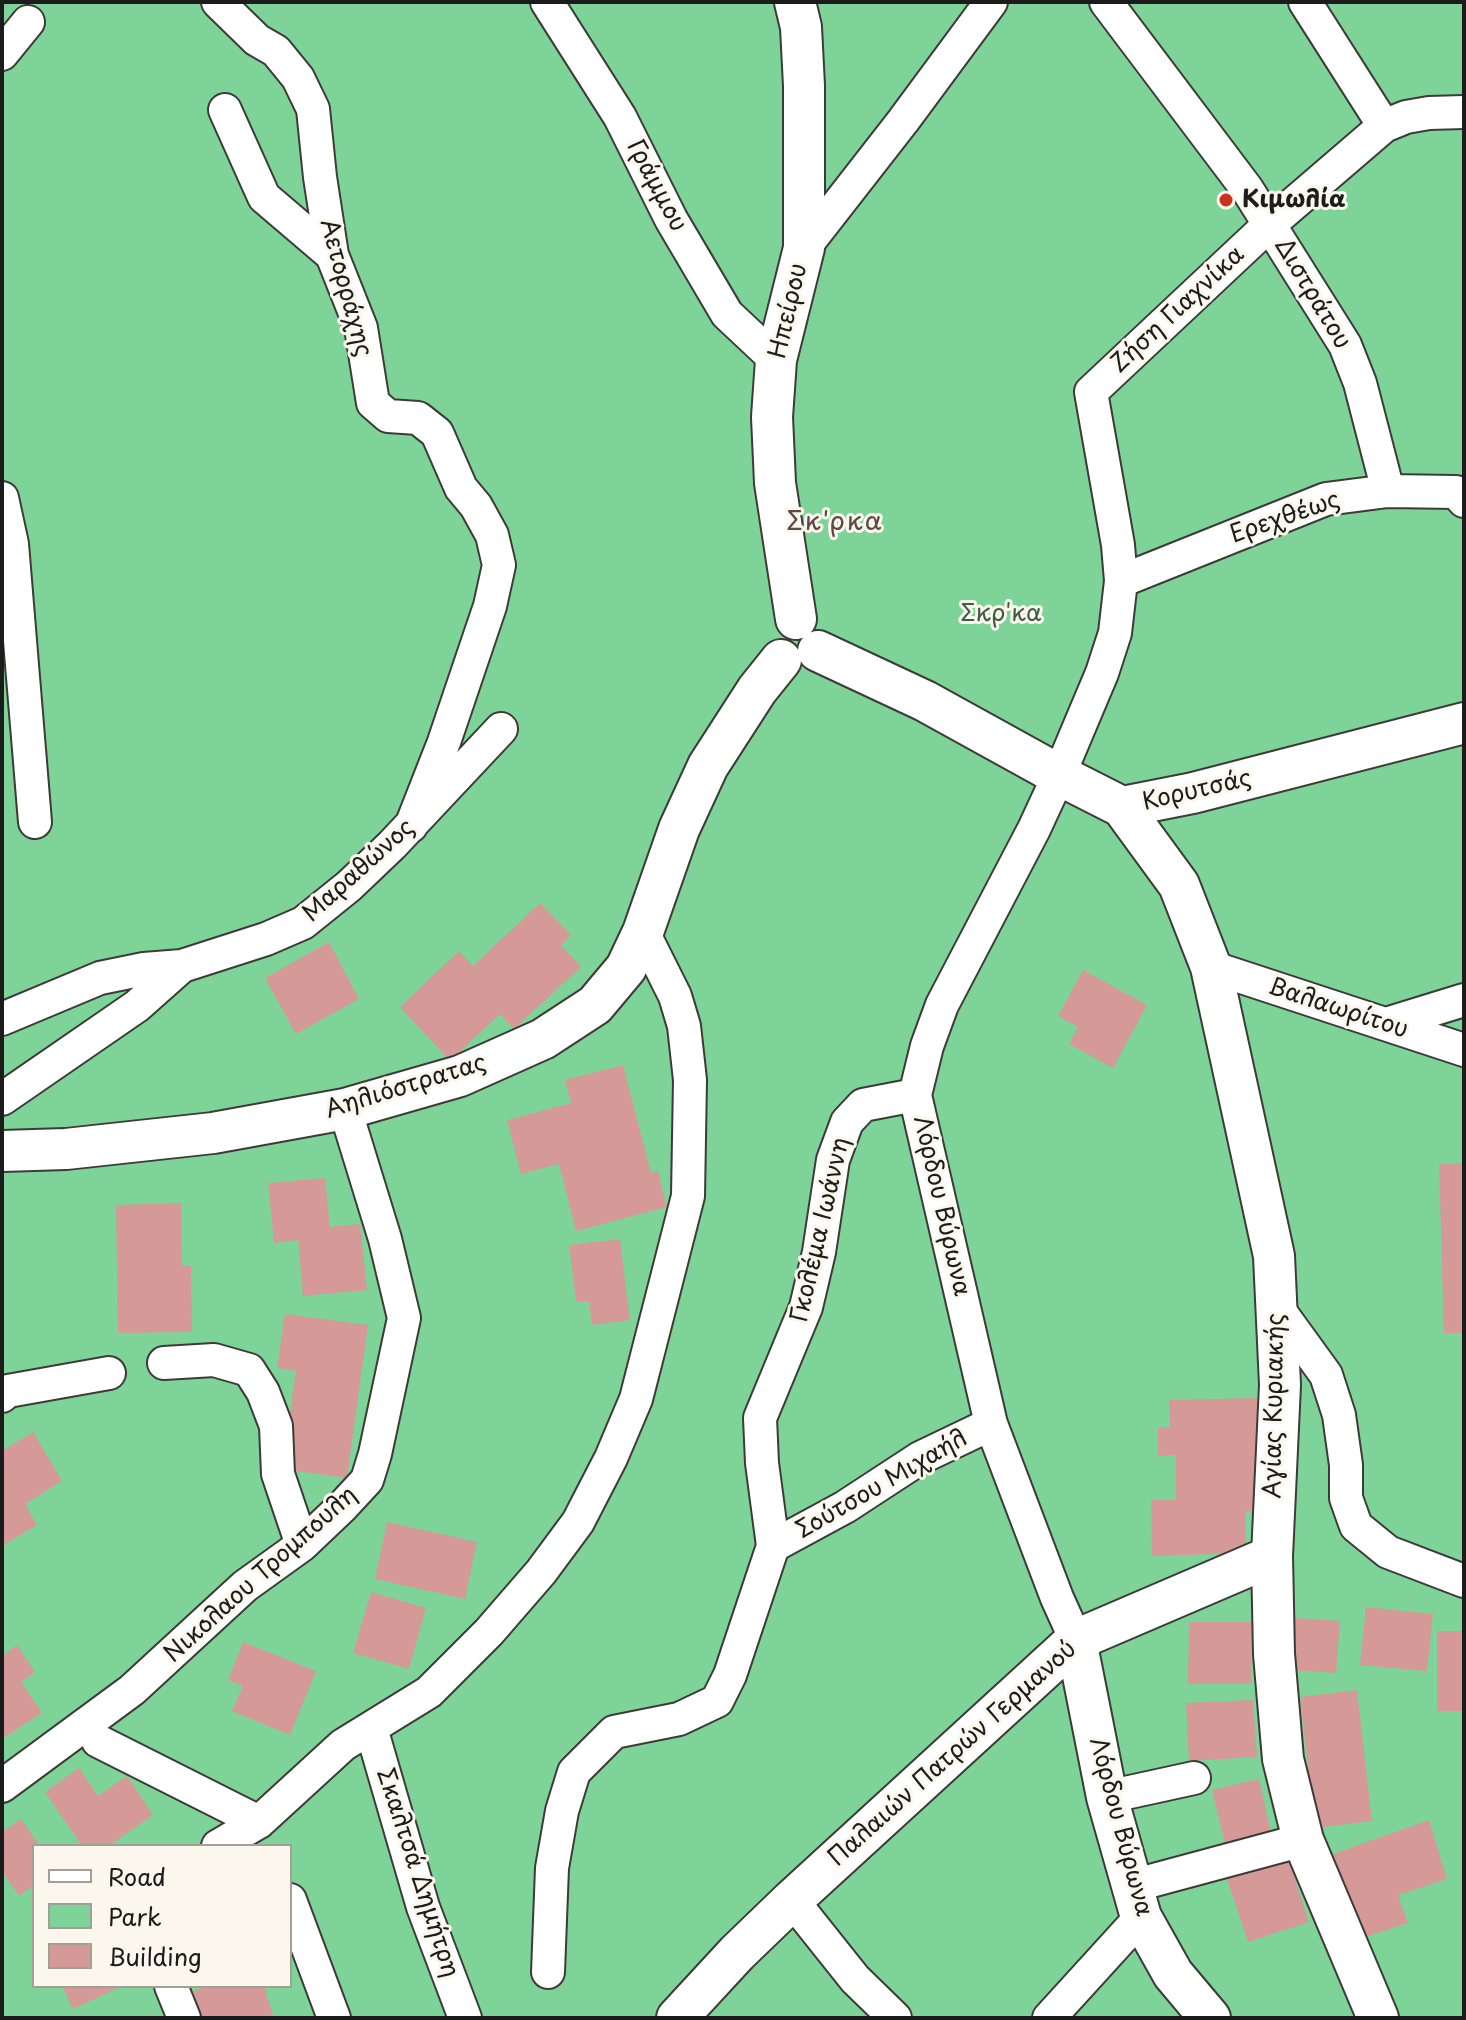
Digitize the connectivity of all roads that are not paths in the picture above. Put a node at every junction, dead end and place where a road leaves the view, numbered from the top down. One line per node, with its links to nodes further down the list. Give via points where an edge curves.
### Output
1 (218, 2): 14 (street, Αετορράχης, via 276,51 298,78 313,109)
2 (547, 2): 15 (street, Γράμμου, via 620,117 727,314)
3 (795, 2): 13 (street, Ηπείρου, via 804,86)
4 (991, 2): 13 (street)
5 (1106, 2): 12 (street, Διστράτου)
6 (1305, 2): 11 (street)
7 (28, 22): 8 (street)
8 (2, 54)
9 (225, 110): 14 (street, via 264,197)
10 (1464, 112): 11 (street, Ζήση Γιαχνίκα, via 1406,117)
11 (1384, 126): 12 (street, Ζήση Γιαχνίκα)
12 (1270, 224): 16 (street, Ζήση Γιαχνίκα); 17 (street, Διστράτου, via 1345,345)
13 (804, 248): 15 (street, Ηπείρου)
14 (332, 255): 28 (street, Αετορράχης, via 361,328 373,403 388,416 418,418 437,433 461,488 492,535 499,565 490,606)
15 (776, 360): 21 (street, Ηπείρου, via 775,483)
16 (1091, 392): 20 (street, Λόρδου Βύρωνα)
17 (1388, 491): 18 (street, Ερεχθέως); 20 (street, Ερεχθέως, via 1326,499)
18 (1460, 496)
19 (2, 498): 22 (street, via 12,544)
20 (1121, 581): 25 (street, Λόρδου Βύρωνα, via 1115,633)
21 (798, 643): 25 (street, Κορυτσάς, via 925,701); 29 (street, Αηλιόστρατας, via 757,690 708,766 679,829)
22 (15, 716): 27 (street)
23 (1464, 723): 26 (street, Κορυτσάς)
24 (501, 729): 28 (street, Μαραθώνος)
25 (1059, 775): 26 (street, Κορυτσάς); 36 (street, Λόρδου Βύρωνα, via 942,1005)
26 (1122, 807): 31 (street, Αγίας Κυριακής, via 1179,885)
27 (35, 822)
28 (411, 826): 30 (street, Μαραθώνος, via 303,923)
29 (643, 932): 38 (street, Αηλιόστρατας, via 626,968 595,1005 543,1039 460,1076); 50 (street, via 684,1026 691,1132 688,1196 636,1399 578,1522 541,1572 429,1692)
30 (182, 966): 33 (street, Μαραθώνος, via 100,978); 37 (street, via 137,1006)
31 (1211, 967): 34 (street, Βαλαωρίτου); 40 (street, Αγίας Κυριακής, via 1274,1256)
32 (1464, 1000): 34 (street)
33 (2, 1019)
34 (1386, 1024): 35 (street, Βαλαωρίτου)
35 (1464, 1050)
36 (915, 1095): 44 (street, Λόρδου Βύρωνα); 46 (street, Γκολέμα Ιωάννη, via 863,1105 847,1122 833,1160 806,1307 760,1418)
37 (2, 1099)
38 (345, 1109): 39 (street, Αηλιόστρατας, via 213,1133); 45 (street, Νικολαου Τρομπουλη, via 404,1318 367,1480)
39 (2, 1151)
40 (1276, 1306): 47 (street, Αγίας Κυριακής, via 1280,1385); 48 (street, via 1326,1375 1339,1415 1346,1498 1356,1526 1388,1552)
41 (164, 1363): 45 (street, via 214,1360 249,1370 276,1426 278,1474)
42 (109, 1373): 43 (street)
43 (2, 1396)
44 (991, 1424): 46 (street, Σούτσου Μιχαήλ, via 920,1458); 49 (street, Λόρδου Βύρωνα)
45 (302, 1545): 53 (street, Νικολαου Τρομπουλη, via 245,1586 132,1690)
46 (773, 1546): 61 (street, Γκολέμα Ιωάννη, via 717,1701 679,1719 614,1732 574,1772 552,1868)
47 (1272, 1556): 49 (street, Παλαιών Πατρών Γερμανού); 56 (street, Αγίας Κυριακής, via 1283,1759)
48 (1464, 1581)
49 (1076, 1640): 54 (street, Λόρδου Βύρωνα); 58 (street, Παλαιών Πατρών Γερμανού)
50 (371, 1728): 55 (street, via 343,1745); 65 (street, Σκαλτσά Δημήτρη, via 423,1907)
51 (98, 1741): 55 (street)
52 (1194, 1778): 54 (street)
53 (2, 1786)
54 (1107, 1797): 59 (street, Λόρδου Βύρωνα)
55 (264, 1834): 57 (street)
56 (1303, 1840): 59 (street); 70 (street, Αγίας Κυριακής)
57 (226, 1844)
58 (792, 1900): 66 (street, Παλαιών Πατρών Γερμανού); 67 (street, via 855,1979)
59 (1136, 1901): 68 (street); 69 (street, Λόρδου Βύρωνα, via 1173,1974)
60 (292, 1905): 64 (street)
61 (548, 1972)
62 (172, 1988): 63 (street)
63 (184, 2018)
64 (334, 2018)
65 (465, 2018)
66 (677, 2018)
67 (895, 2018)
68 (1049, 2018)
69 (1210, 2018)
70 (1378, 2018)

